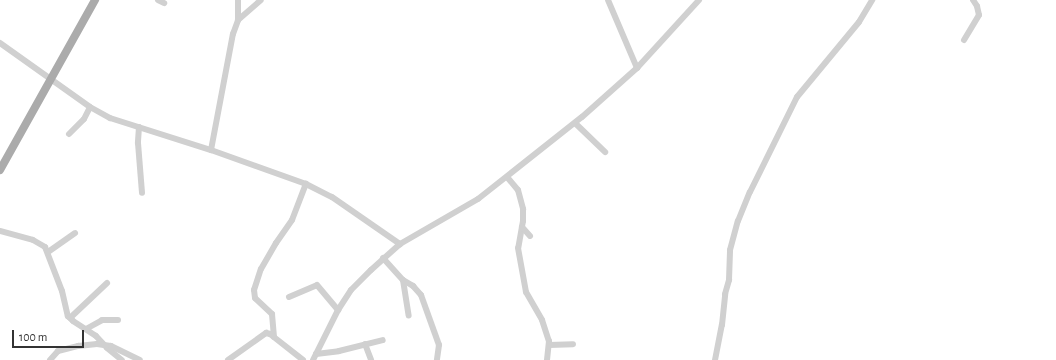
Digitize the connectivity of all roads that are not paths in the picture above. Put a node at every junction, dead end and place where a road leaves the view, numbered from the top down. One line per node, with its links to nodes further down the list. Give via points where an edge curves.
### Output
1 (94, 0): 12 (main road)
2 (238, 0): 8 (street)
3 (260, 0): 8 (street)
4 (608, 0): 11 (street)
5 (699, 0): 11 (street)
6 (872, 0): 53 (street, via 859,22 801,91 750,192 730,250 729,280)
7 (973, 0): 9 (street, via 979,15)
8 (238, 20): 17 (street, via 233,34)
9 (964, 40)
10 (0, 43): 12 (street)
11 (637, 68): 14 (street)
12 (52, 79): 13 (street); 19 (main road)
13 (90, 107): 15 (street, via 110,118); 16 (street, via 84,118)
14 (575, 123): 18 (street); 20 (street)
15 (139, 127): 17 (street); 22 (street)
16 (68, 134)
17 (211, 150): 21 (street)
18 (605, 152)
19 (0, 170)
20 (507, 176): 23 (street, via 518,190 523,209); 27 (street, via 478,199)
21 (306, 184): 27 (street, via 346,206); 38 (street, via 292,220 261,269 254,290 255,298 272,314)
22 (142, 193)
23 (522, 227): 26 (street); 43 (street, via 518,248 526,292 542,320)
24 (0, 231): 28 (street, via 33,240 45,247)
25 (75, 233): 28 (street)
26 (530, 236)
27 (400, 244): 29 (street)
28 (48, 252): 35 (street)
29 (384, 258): 30 (street); 33 (street, via 351,290)
30 (403, 280): 34 (street); 51 (street, via 417,289 424,303 439,344)
31 (107, 283): 35 (street)
32 (289, 297): 33 (street, via 317,285)
33 (338, 310): 44 (street)
34 (409, 316)
35 (70, 318): 37 (street)
36 (118, 320): 37 (street, via 102,320)
37 (86, 329): 42 (street)
38 (274, 337): 48 (street, via 266,334 261,336); 49 (street)
39 (383, 340): 40 (street)
40 (365, 344): 44 (street); 50 (street)
41 (573, 344): 43 (street)
42 (105, 345): 45 (street, via 78,346 58,351); 46 (street); 47 (street)
43 (549, 345): 52 (street)
44 (314, 357)
45 (50, 360)
46 (122, 360)
47 (140, 360)
48 (228, 360)
49 (303, 360)
50 (371, 360)
51 (438, 360)
52 (547, 360)
53 (715, 360)

